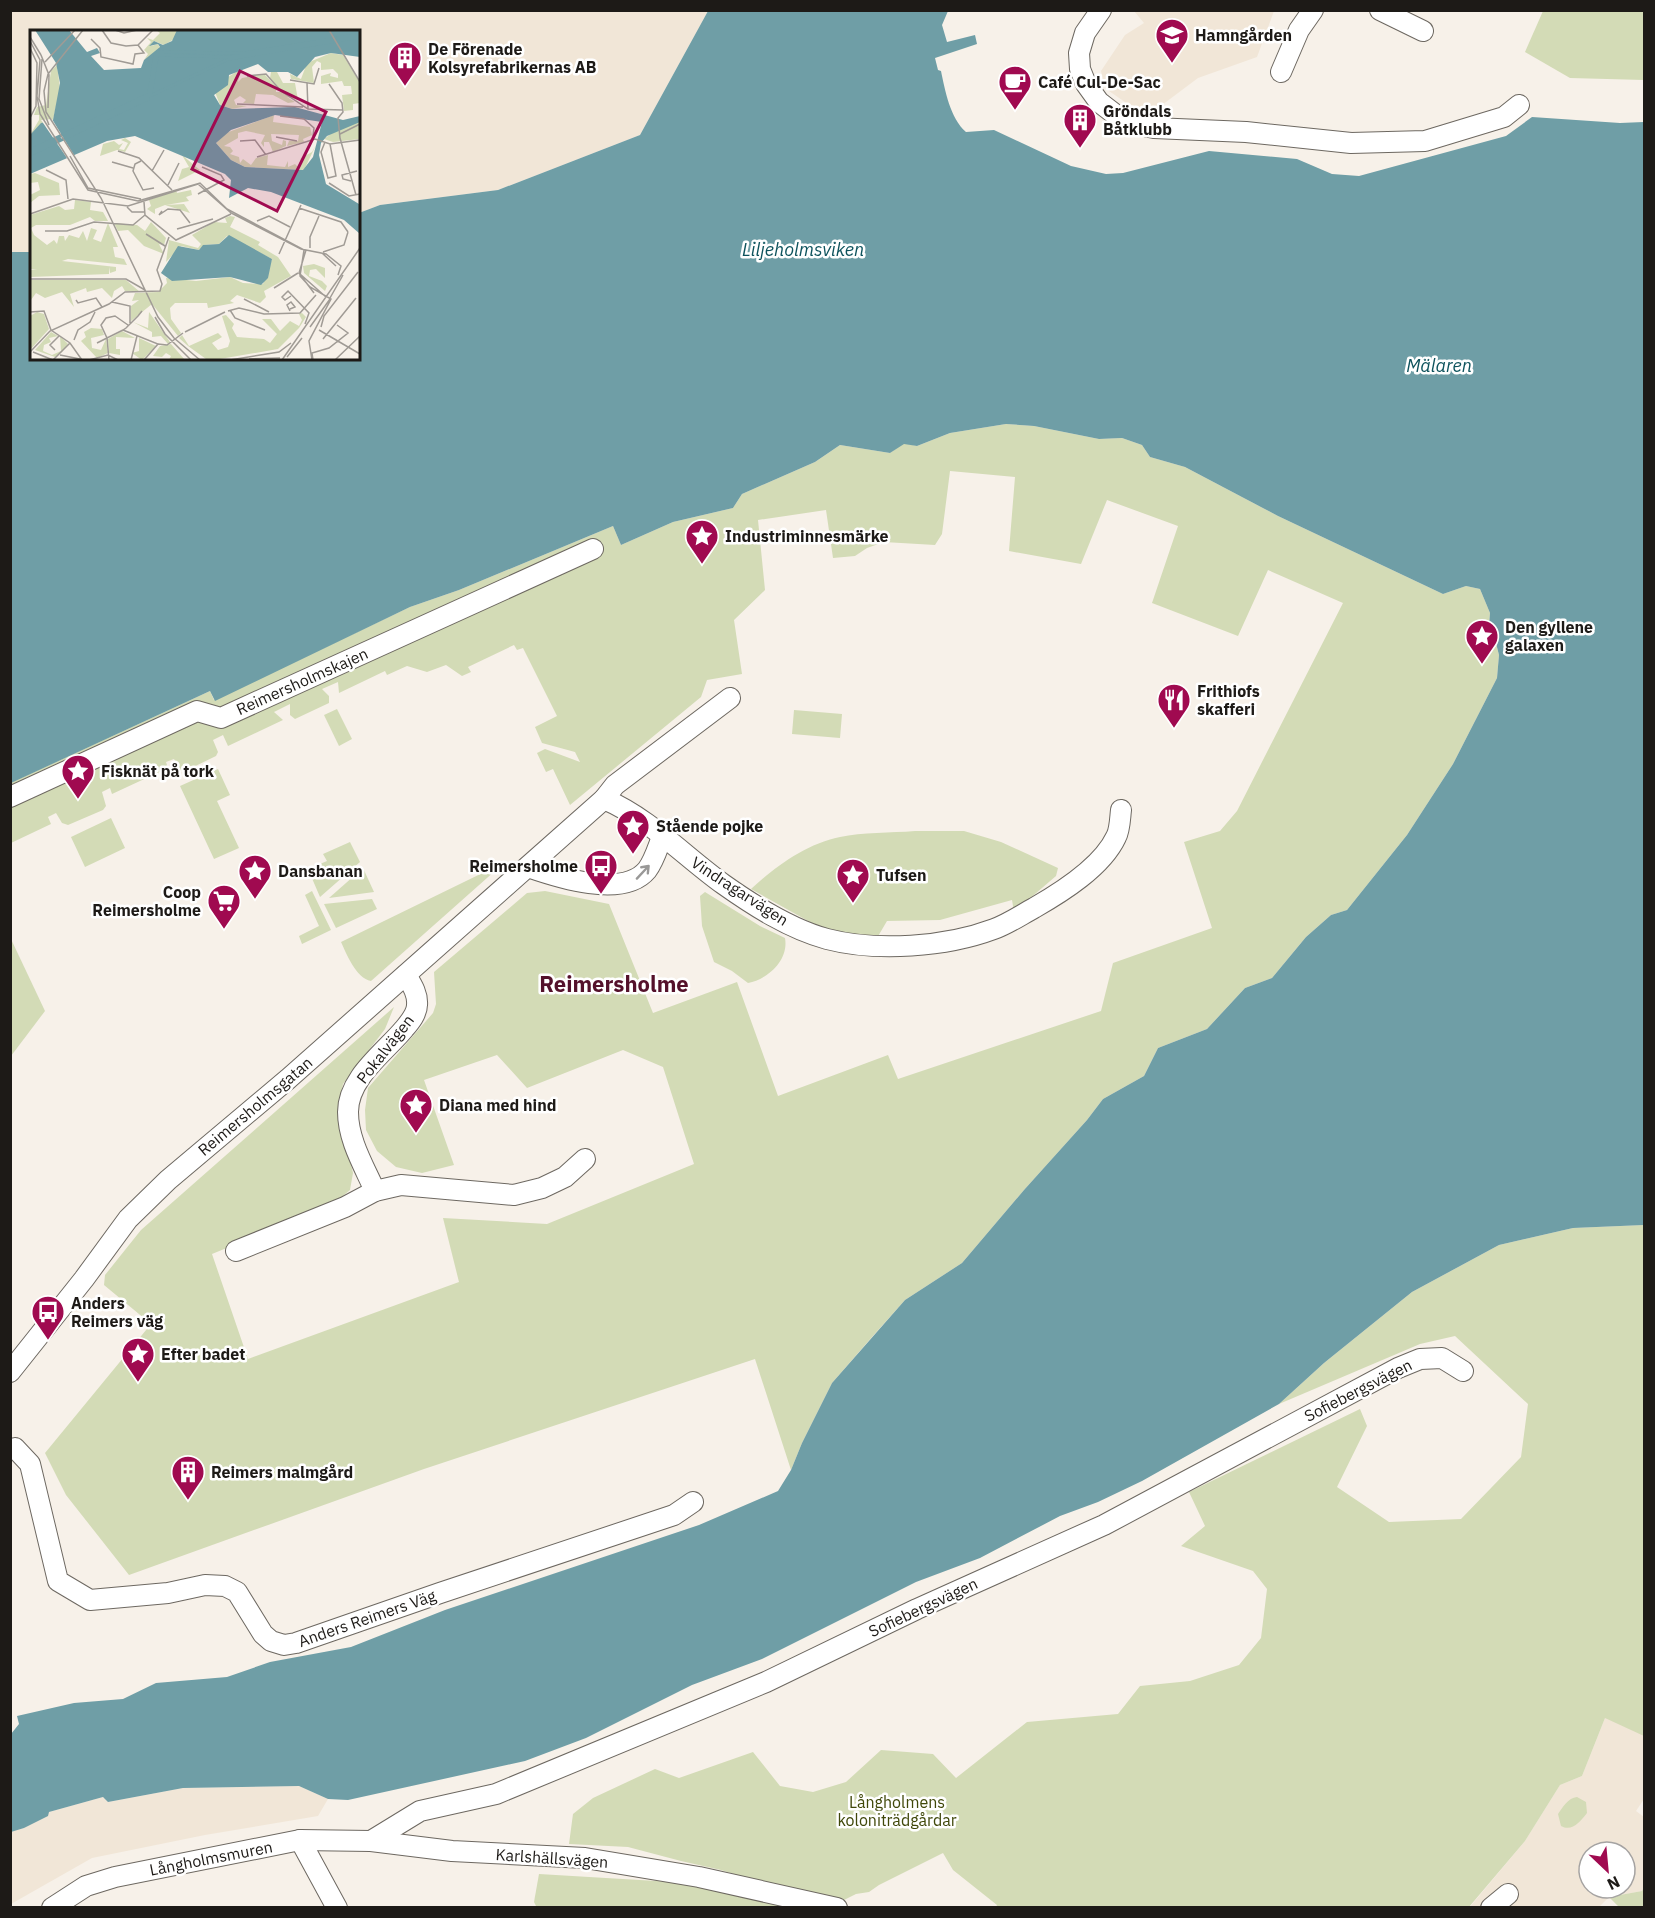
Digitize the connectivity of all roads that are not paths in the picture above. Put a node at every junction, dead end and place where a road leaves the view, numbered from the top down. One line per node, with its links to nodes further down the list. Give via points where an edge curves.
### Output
1 (1101, 10): 6 (street, via 1085,33 1079,53 1080,69 1099,102 1125,122 1154,128 1351,143 1425,141 1504,117)
2 (1313, 10): 5 (street, via 1299,30)
3 (1380, 10): 4 (street)
4 (1423, 31)
5 (1281, 72)
6 (1519, 105)
7 (593, 549): 9 (street, Reimersholmskajen, via 221,718 197,711)
8 (730, 698): 10 (street, Reimersholmsgatan, via 615,785)
9 (10, 797)
10 (604, 799): 12 (street, Vindragarvägen, via 634,815); 13 (street, Reimersholmsgatan)
11 (1121, 810): 12 (street, Vindragarvägen, via 1117,836 1101,858 1051,898 995,929 930,945 870,945 828,939 797,928 723,884)
12 (662, 837): 13 (street, one-way to 12, via 561,878 617,885 634,881 647,870)
13 (528, 867): 14 (street, Reimersholmsgatan)
14 (406, 975): 16 (street, Pokalvägen, via 415,990 417,1007 411,1020 359,1078 348,1112 355,1147); 19 (street, Reimersholmsgatan, via 195,1156 128,1219)
15 (585, 1159): 16 (street, via 565,1177 514,1195 401,1185)
16 (375, 1191): 17 (street)
17 (236, 1251)
18 (1462, 1371): 23 (street, Sofiebergsvägen, via 1443,1358 1420,1359 1398,1368 1104,1525 766,1682 496,1794 420,1811)
19 (10, 1372)
20 (15, 1448): 21 (street, Anders Reimers Väg, via 30,1464 58,1581 90,1600 168,1593 205,1585 225,1586 237,1592 263,1635 284,1645 674,1515)
21 (693, 1503)
22 (300, 1840): 23 (street, Karlshällsvägen); 25 (street, Långholmsmuren, via 115,1877 86,1886); 26 (street)
23 (371, 1841): 27 (street, Karlshällsvägen, via 452,1851 585,1858 699,1877)
24 (1508, 1894): 28 (street)
25 (52, 1908)
26 (337, 1908)
27 (837, 1908)
28 (1491, 1908)

